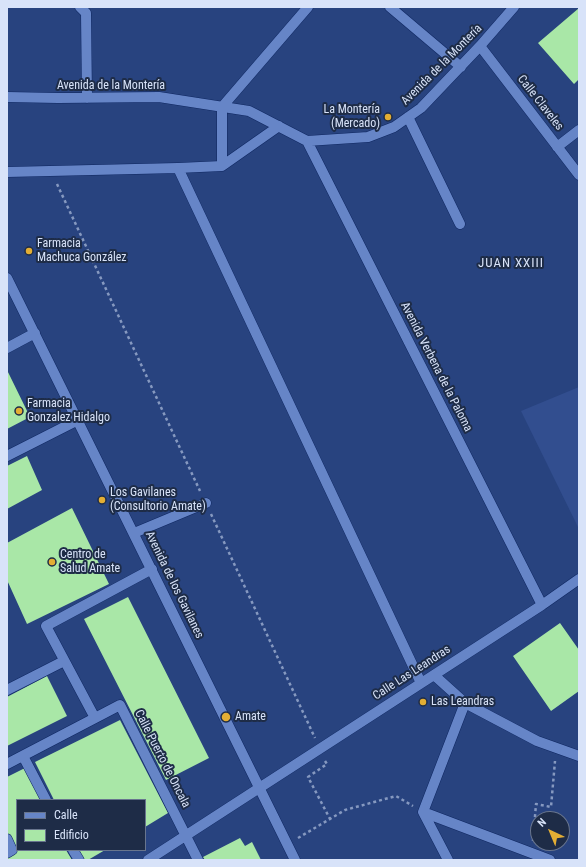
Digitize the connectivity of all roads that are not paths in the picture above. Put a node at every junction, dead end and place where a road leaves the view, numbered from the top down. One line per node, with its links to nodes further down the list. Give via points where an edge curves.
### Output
1 (308, 7): 9 (street)
2 (390, 7): 6 (street)
3 (514, 7): 5 (street, Avenida de la Montería)
4 (86, 9): 8 (street)
5 (480, 46): 6 (street, Avenida de la Montería); 14 (street, Calle Claveles)
6 (460, 67): 10 (street, Avenida de la Montería, via 421,108)
7 (7, 97): 8 (street, Avenida de la Montería)
8 (87, 98): 9 (street, Avenida de la Montería, via 159,97)
9 (222, 107): 11 (street, Avenida de la Montería, via 249,111); 15 (street)
10 (408, 117): 13 (street, Avenida de la Montería, via 394,127 368,138); 19 (street)
11 (279, 126): 13 (street, Avenida de la Montería); 15 (street)
12 (579, 130): 14 (street)
13 (307, 141): 29 (street, Avenida Verbena de la Paloma)
14 (557, 147): 18 (street, Calle Claveles)
15 (222, 166): 16 (street)
16 (178, 168): 17 (street); 32 (street)
17 (7, 172)
18 (579, 175)
19 (460, 224)
20 (7, 278): 21 (street, Avenida de los Gavilanes)
21 (35, 333): 22 (street); 23 (street, Avenida de los Gavilanes)
22 (7, 348)
23 (78, 420): 24 (street); 26 (street, Avenida de los Gavilanes)
24 (7, 456)
25 (206, 503): 26 (street)
26 (134, 533): 27 (street, Avenida de los Gavilanes)
27 (152, 570): 30 (street, via 46,626); 39 (street, Avenida de los Gavilanes)
28 (579, 579): 29 (street, Calle Las Leandras)
29 (542, 605): 31 (street, Calle Las Leandras)
30 (64, 661): 33 (street); 35 (street)
31 (434, 675): 32 (street, Calle Las Leandras); 34 (street)
32 (421, 683): 39 (street, Calle Las Leandras)
33 (7, 690)
34 (466, 703): 37 (street, via 537,741); 41 (street)
35 (95, 718): 36 (street); 42 (street, Calle Puerto de Oncala, via 120,705)
36 (23, 756): 38 (street); 40 (street)
37 (579, 756)
38 (7, 764)
39 (259, 789): 42 (street, Calle Las Leandras); 49 (street, Avenida de los Gavilanes)
40 (45, 799)
41 (423, 812): 50 (street); 51 (street)
42 (186, 836): 47 (street, Calle Las Leandras); 48 (street)
43 (7, 839): 45 (street, via 12,850)
44 (74, 851): 46 (street)
45 (7, 853)
46 (79, 860)
47 (148, 860)
48 (198, 860)
49 (295, 860)
50 (448, 860)
51 (550, 860)

